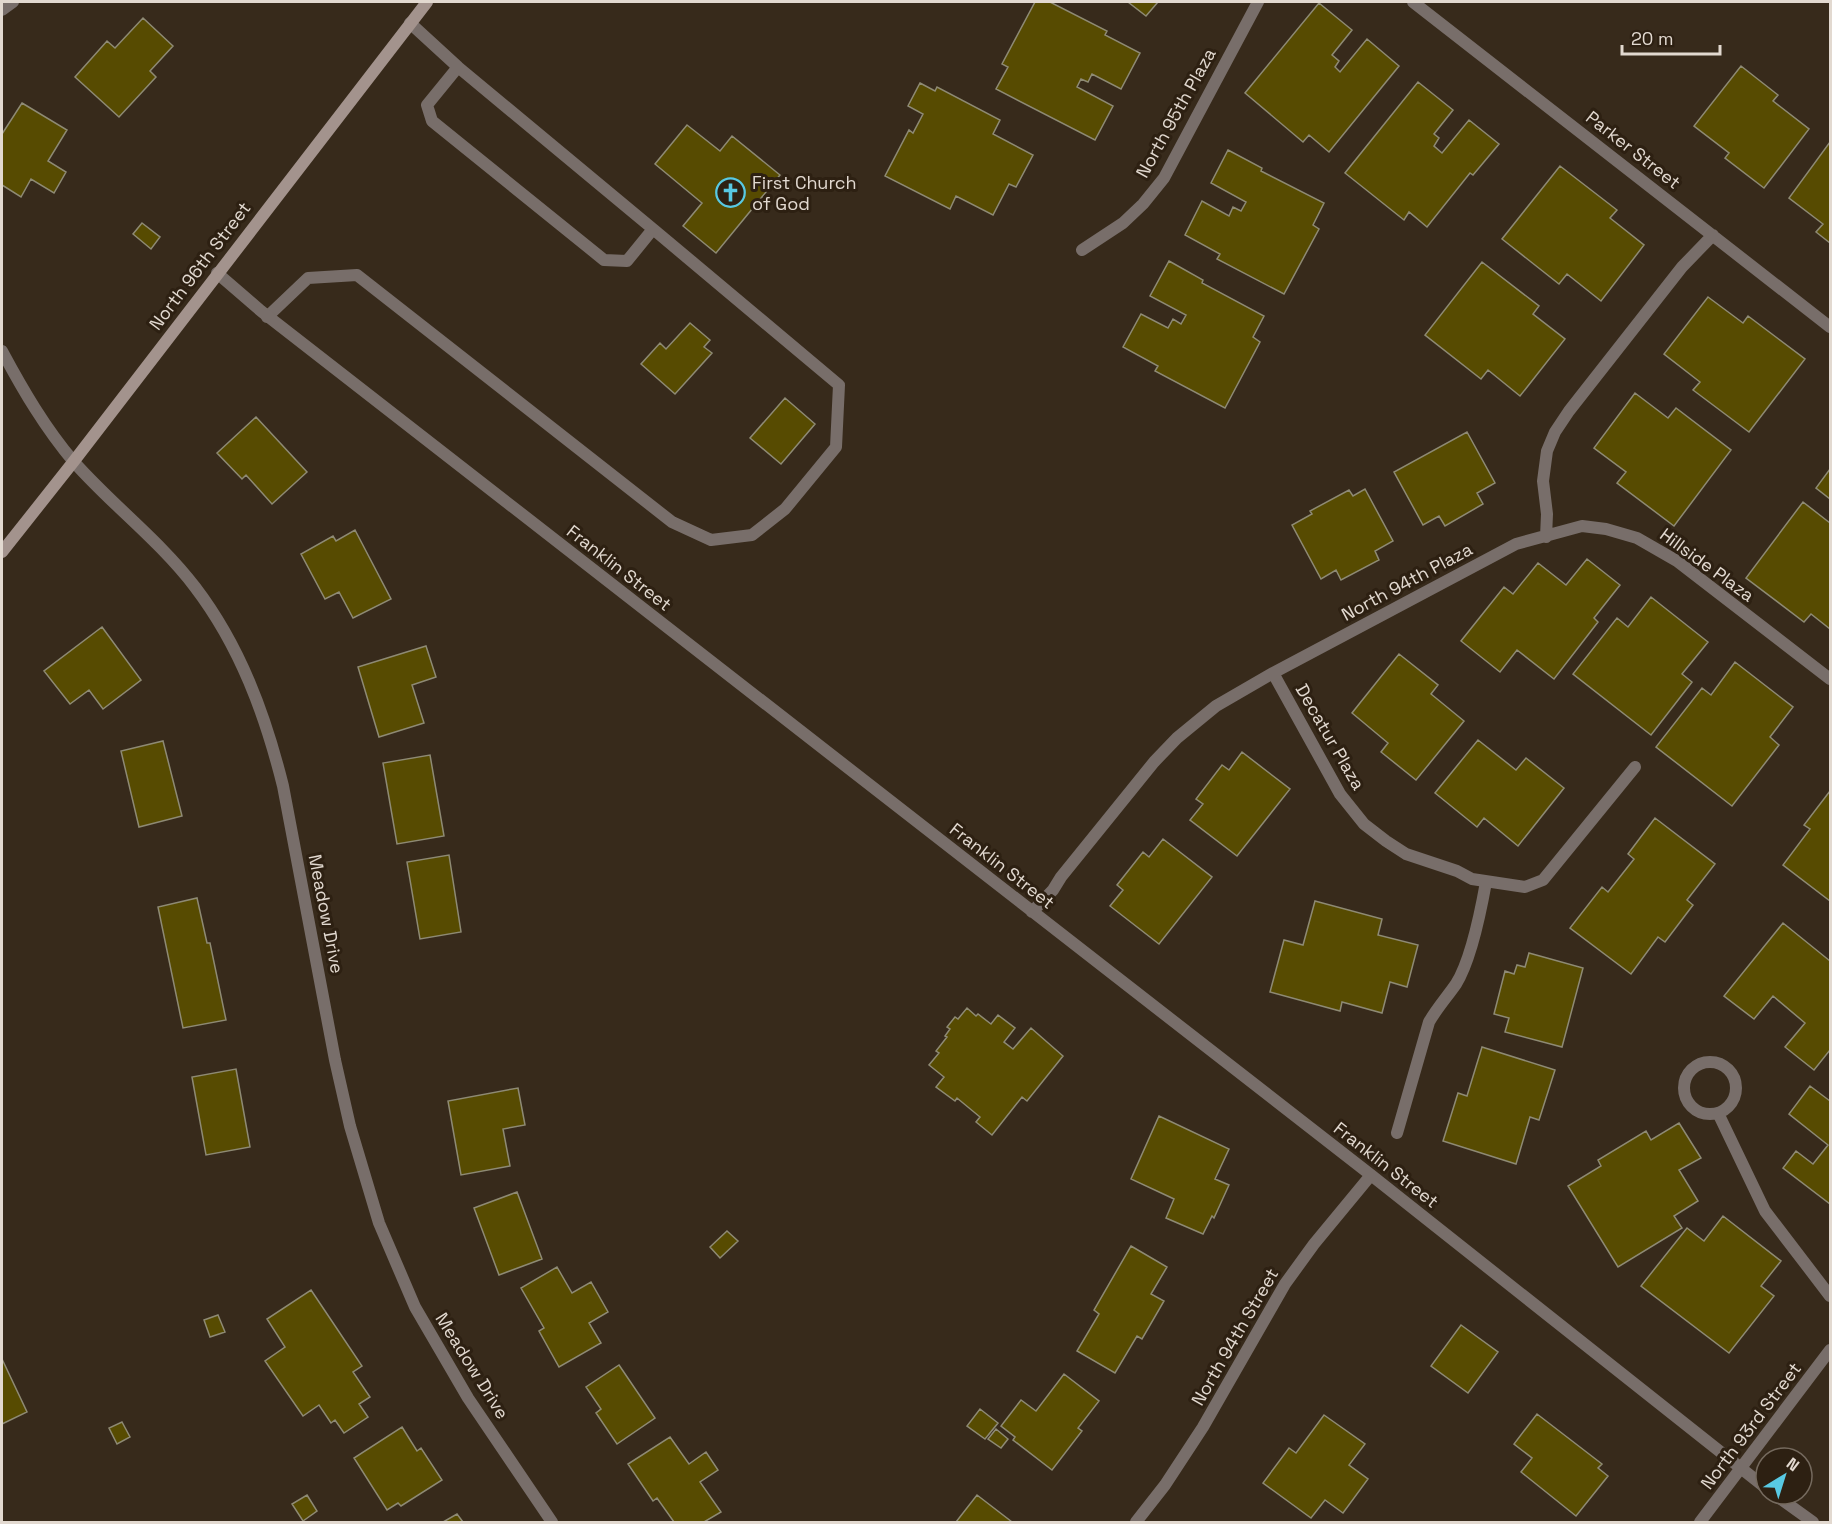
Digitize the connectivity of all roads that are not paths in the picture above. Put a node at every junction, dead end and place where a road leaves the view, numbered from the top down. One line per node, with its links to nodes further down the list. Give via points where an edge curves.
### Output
1 (13, 2): 5 (street)
2 (427, 2): 6 (street, North 96th Street)
3 (1258, 2): 10 (street, North 95th Plaza, via 1164,178 1123,223)
4 (1413, 2): 9 (street, Parker Street)
5 (2, 10)
6 (410, 23): 7 (street); 11 (street, North 96th Street)
7 (458, 67): 8 (street); 8 (street, via 427,105 432,121 604,260 627,261)
8 (653, 229): 12 (street, via 838,385 836,447 785,509 752,535 711,540 672,522 357,275 308,278)
9 (1713, 235): 13 (street, Parker Street); 16 (street, via 1675,276 1555,432 1547,451 1543,481)
10 (1082, 250)
11 (217, 273): 12 (street, Franklin Street); 15 (street, North 96th Street)
12 (267, 317): 22 (street, Franklin Street)
13 (1830, 327)
14 (2, 351): 15 (street, Meadow Drive, via 30,404)
15 (74, 462): 17 (street, North 96th Street); 31 (street, Meadow Drive, via 162,548 195,588 230,640 257,698 283,786 334,1060 379,1223 415,1307 468,1398)
16 (1545, 537): 18 (street, North 94th Plaza, via 1516,544); 19 (street, Hillside Plaza, via 1582,526 1637,538 1677,561)
17 (2, 552)
18 (1273, 673): 21 (street, Decatur Plaza, via 1340,794 1364,824 1406,854); 22 (street, North 94th Plaza, via 1216,706 1177,738)
19 (1830, 679)
20 (1635, 766): 21 (street, Decatur Plaza, via 1543,880 1525,887)
21 (1486, 882): 24 (street, via 1482,908 1457,983 1429,1022)
22 (1032, 912): 25 (street, Franklin Street)
23 (1718, 1113): 23 (street, via 1733,1100 1735,1080 1722,1064 1702,1062 1686,1076 1684,1096 1698,1111); 26 (street, via 1765,1211)
24 (1397, 1133)
25 (1371, 1175): 28 (street, Franklin Street); 32 (street, North 94th Street, via 1285,1284 1203,1427)
26 (1830, 1296)
27 (1830, 1350): 28 (street, North 93rd Street)
28 (1741, 1470): 29 (street, Franklin Street); 33 (street, North 93rd Street)
29 (1754, 1479)
30 (1791, 1506): 34 (street)
31 (552, 1522)
32 (1136, 1522)
33 (1700, 1522)
34 (1813, 1522)

